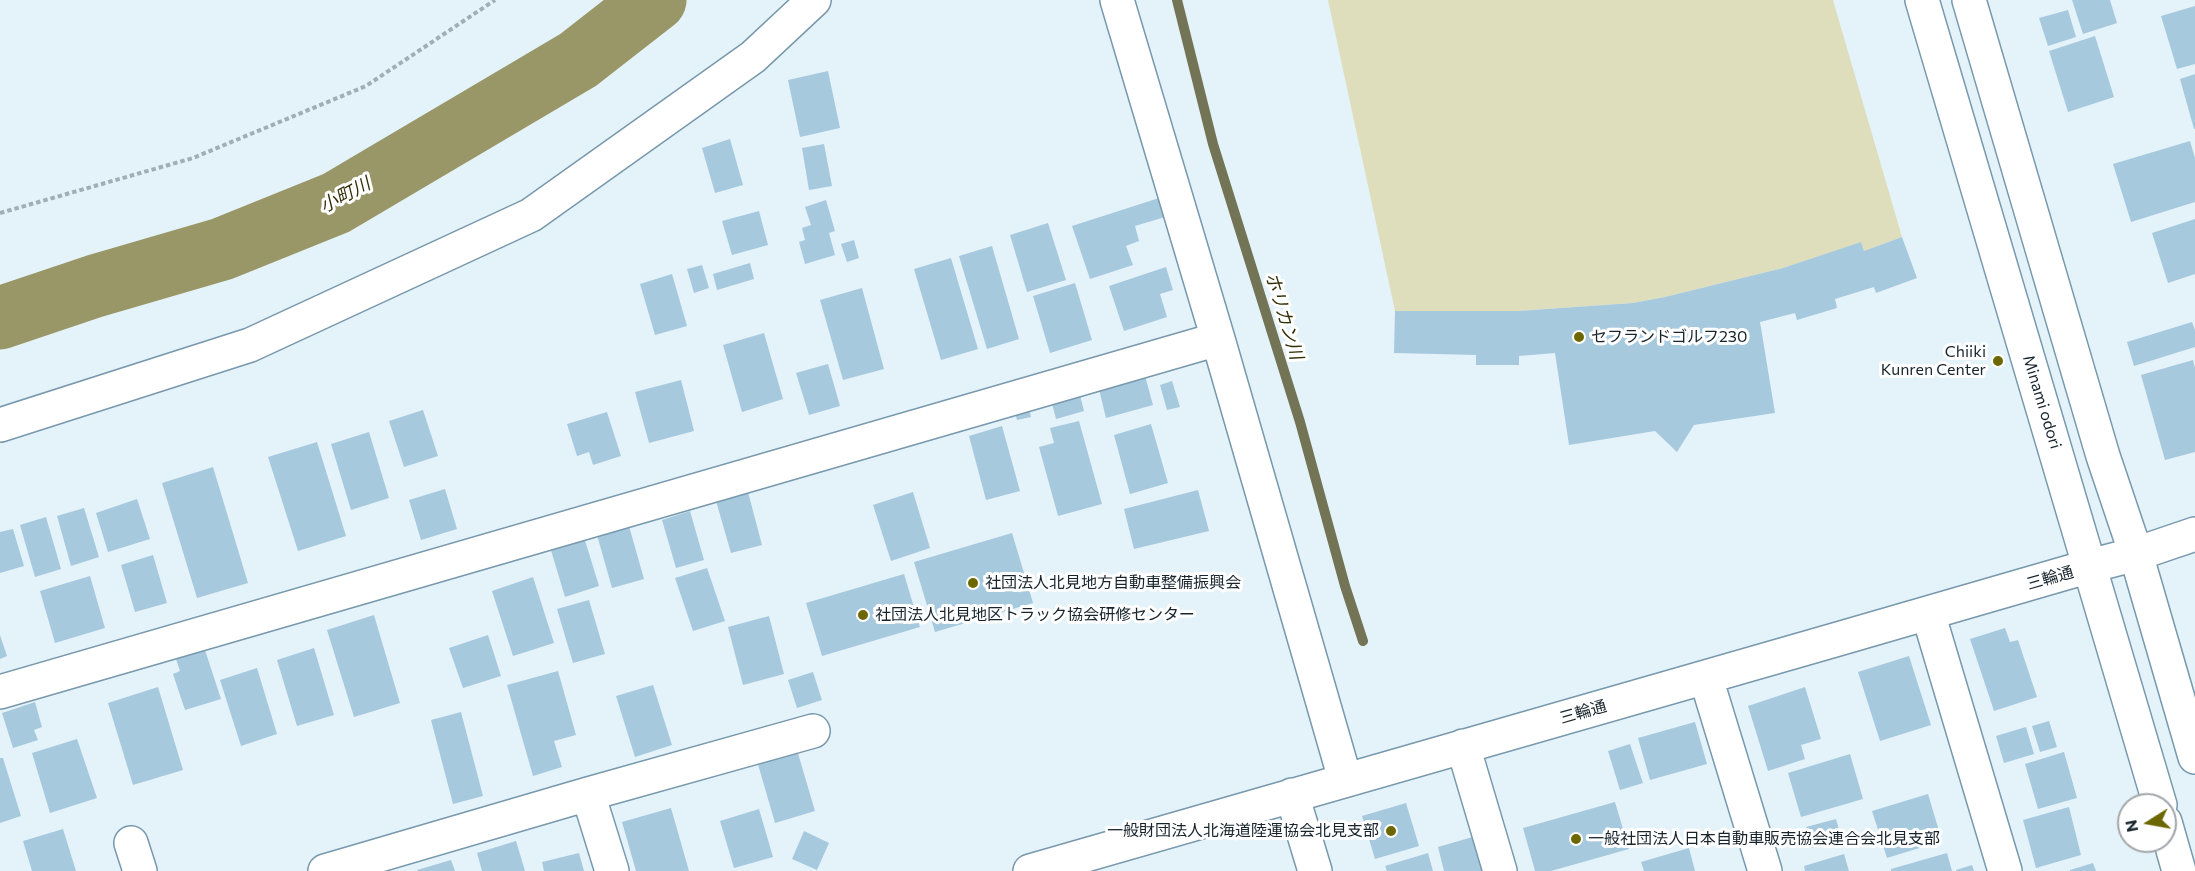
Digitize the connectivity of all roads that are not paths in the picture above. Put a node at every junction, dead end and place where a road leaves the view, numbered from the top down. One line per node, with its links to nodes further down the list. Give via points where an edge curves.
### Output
1 (814, 0): 6 (street, via 753,57 531,215 250,345)
2 (1117, 0): 5 (street)
3 (1922, 0): 9 (street, Minami odori)
4 (1969, 0): 8 (street)
5 (1218, 339): 12 (street); 16 (street)
6 (0, 425)
7 (2195, 534): 8 (street, 三輪通)
8 (2136, 554): 9 (street, 三輪通); 15 (street)
9 (2090, 566): 10 (street, 三輪通); 17 (street, Minami odori)
10 (1928, 613): 11 (street, 三輪通); 28 (street)
11 (1706, 678): 14 (street, 三輪通); 27 (street)
12 (0, 692)
13 (813, 731): 18 (street)
14 (1463, 746): 16 (street, 三輪通); 26 (street)
15 (2195, 757)
16 (1345, 779): 19 (street, 三輪通)
17 (2156, 793)
18 (588, 794): 22 (street); 23 (street)
19 (1292, 795): 21 (street, 三輪通); 25 (street)
20 (2174, 853): 29 (street)
21 (1113, 860): 24 (street, 三輪通)
22 (325, 871)
23 (612, 871)
24 (1030, 871)
25 (1315, 871)
26 (1500, 871)
27 (1765, 871)
28 (2005, 871)
29 (2179, 871)

